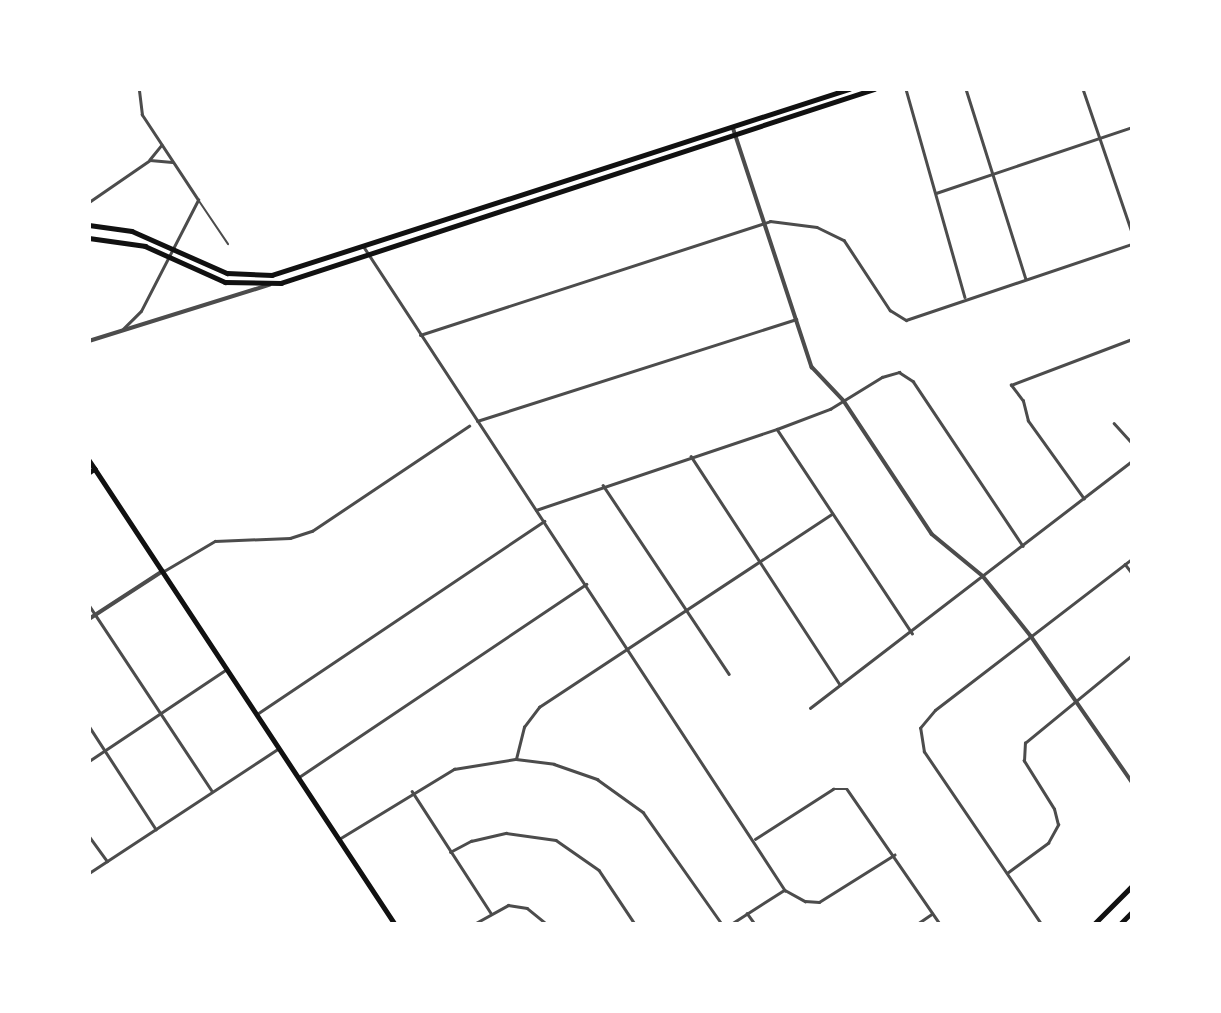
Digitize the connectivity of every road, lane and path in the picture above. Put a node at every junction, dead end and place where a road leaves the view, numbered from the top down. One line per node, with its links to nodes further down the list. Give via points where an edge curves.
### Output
1 (139, 89): 11 (street, via 142,115)
2 (849, 89): 7 (main road)
3 (874, 89): 9 (main road)
4 (906, 89): 15 (street)
5 (966, 89): 14 (street)
6 (1083, 89): 10 (street)
7 (733, 127): 9 (street); 24 (main road)
8 (1132, 127): 10 (street)
9 (734, 135): 18 (street); 26 (main road)
10 (1100, 138): 14 (street); 20 (street)
11 (162, 145): 12 (street); 13 (street)
12 (150, 160): 13 (street); 17 (street)
13 (173, 163): 16 (street)
14 (993, 174): 15 (street); 28 (street)
15 (936, 193): 30 (street)
16 (198, 200): 22 (lane); 25 (street)
17 (89, 202)
18 (764, 222): 30 (street, via 817,227 844,240 899,318 920,318); 31 (street); 33 (street)
19 (89, 225): 25 (main road, via 132,231)
20 (1132, 232)
21 (89, 238): 27 (main road, via 133,243)
22 (228, 243)
23 (1132, 244): 28 (street)
24 (364, 247): 25 (main road, via 272,275 239,275); 26 (street)
25 (174, 250): 27 (street)
26 (368, 255): 29 (main road); 33 (street)
27 (170, 258): 29 (main road, via 225,282); 32 (street, via 141,311)
28 (1026, 279): 30 (street)
29 (269, 285): 32 (street)
30 (965, 298)
31 (796, 319): 36 (street, via 812,367); 37 (street)
32 (121, 331): 35 (street)
33 (420, 335): 37 (street)
34 (1132, 339): 48 (street, via 1011,385 1023,401 1028,421)
35 (89, 341)
36 (844, 401): 40 (street); 52 (street, via 882,377 902,373 910,377); 58 (street, via 932,534)
37 (477, 421): 49 (street)
38 (1114, 423): 41 (street)
39 (469, 426): 56 (street, via 312,531 279,540 215,541)
40 (777, 429): 42 (street); 50 (street)
41 (1132, 443)
42 (691, 456): 47 (street); 54 (street)
43 (89, 460): 45 (main road)
44 (1132, 461): 48 (street)
45 (95, 469): 46 (main road); 56 (main road)
46 (89, 473)
47 (603, 485): 49 (street); 61 (street)
48 (1084, 499): 52 (street)
49 (536, 510): 51 (street)
50 (832, 514): 54 (street); 64 (street)
51 (544, 522): 59 (street); 73 (street)
52 (1023, 546): 58 (street)
53 (1132, 559): 55 (street)
54 (760, 562): 61 (street); 70 (street)
55 (1125, 564): 57 (street); 65 (street)
56 (163, 571): 62 (street); 68 (main road)
57 (1132, 573)
58 (983, 576): 64 (street); 65 (street)
59 (586, 584): 66 (street); 80 (street)
60 (89, 605): 62 (street)
61 (687, 610): 66 (street); 69 (street)
62 (96, 615): 63 (street); 74 (street)
63 (89, 619)
64 (912, 633): 70 (street)
65 (1031, 636): 71 (street); 92 (street, via 929,716 919,734 924,752)
66 (629, 648): 78 (street, via 540,707 524,727); 87 (street)
67 (1132, 655): 71 (street)
68 (227, 669): 73 (main road); 74 (street)
69 (729, 674)
70 (841, 686): 72 (street)
71 (1075, 699): 81 (street); 92 (street, via 1033,733 1023,750 1027,767 1057,814 1056,831 1041,849)
72 (810, 708)
73 (257, 714): 76 (main road)
74 (161, 715): 77 (street); 83 (street)
75 (89, 726): 77 (street)
76 (279, 748): 80 (main road); 83 (street)
77 (105, 751): 79 (street); 84 (street)
78 (516, 759): 82 (street, via 454,769); 103 (street, via 580,772 634,804 667,841)
79 (89, 761)
80 (299, 777): 86 (main road)
81 (1132, 782)
82 (412, 791): 86 (street); 88 (street)
83 (212, 792): 84 (street)
84 (156, 829): 90 (street)
85 (89, 836): 90 (street)
86 (339, 839): 99 (main road)
87 (755, 839): 89 (street, via 833,789 843,788 857,798); 94 (street)
88 (450, 852): 96 (street); 102 (street, via 471,841 506,833 556,840 599,870)
89 (895, 854): 94 (street, via 819,902 805,901); 98 (street)
90 (107, 861): 91 (street)
91 (89, 873)
92 (1007, 873): 108 (street)
93 (1132, 886): 109 (main road)
94 (785, 890): 97 (street)
95 (1132, 912): 110 (main road)
96 (491, 913): 100 (street); 101 (street, via 508,905 520,906)
97 (747, 913): 104 (street); 105 (street)
98 (933, 914): 106 (street); 107 (street)
99 (395, 924)
100 (474, 924)
101 (547, 924)
102 (635, 924)
103 (722, 924)
104 (731, 924)
105 (755, 924)
106 (917, 924)
107 (940, 924)
108 (1041, 924)
109 (1094, 924)
110 (1120, 924)

